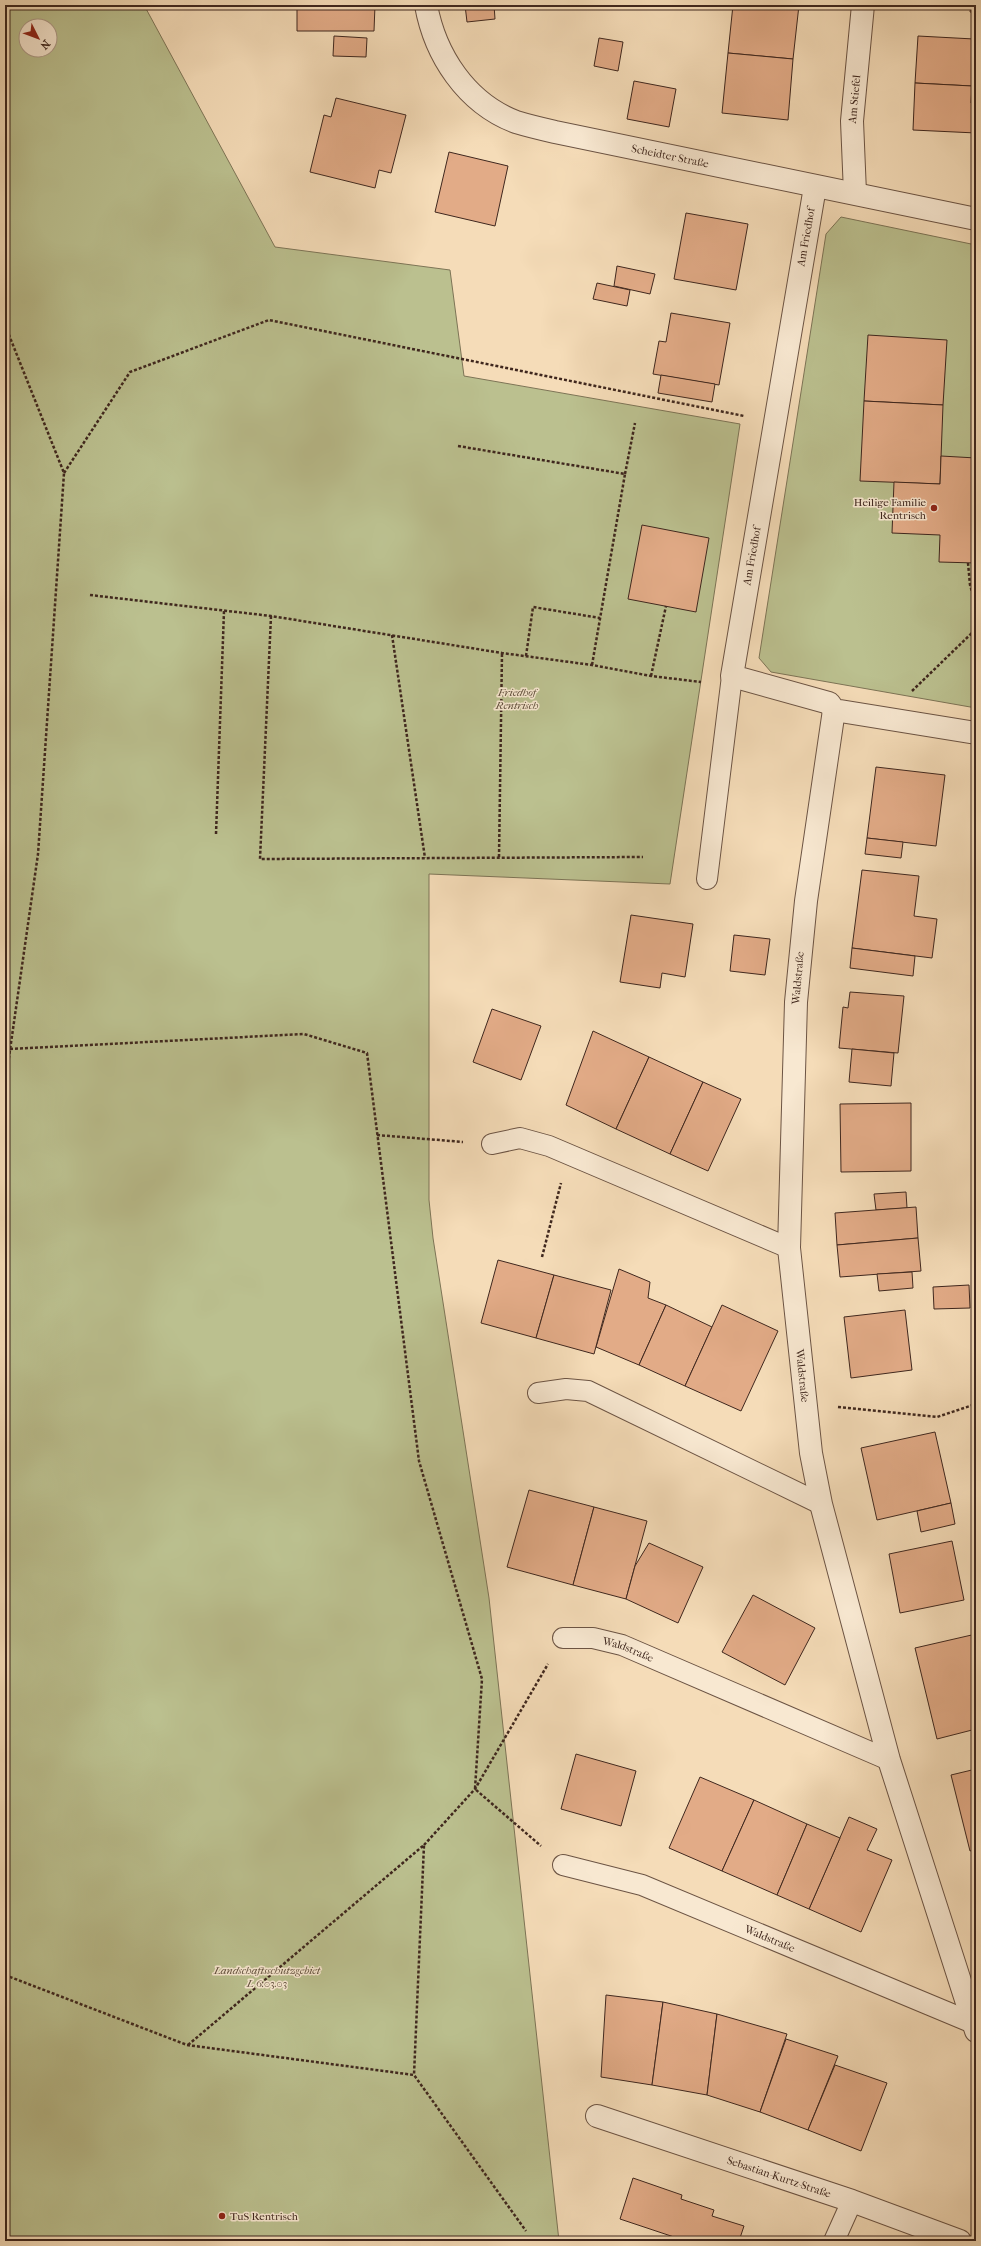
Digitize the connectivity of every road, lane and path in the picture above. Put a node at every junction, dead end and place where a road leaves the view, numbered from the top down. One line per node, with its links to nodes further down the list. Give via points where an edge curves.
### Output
1 (426, 5): 3 (street, Scheidter Straße, via 430,27 444,60 484,104 515,121 555,132)
2 (863, 5): 4 (street, Am Stiefel, via 852,121)
3 (815, 187): 4 (street, Scheidter Straße); 8 (street, Am Friedhof)
4 (855, 193): 5 (street, Scheidter Straße)
5 (976, 219)
6 (5, 325): 10 (path)
7 (635, 423): 11 (path)
8 (775, 423): 10 (path, via 269,320 130,372); 25 (street, Am Friedhof)
9 (458, 446): 11 (path)
10 (64, 473): 34 (path, via 38,854)
11 (625, 474): 18 (path)
12 (968, 563): 14 (path, via 970,585)
13 (90, 595): 16 (path)
14 (976, 605)
15 (666, 606): 24 (path)
16 (224, 611): 17 (path); 29 (path)
17 (271, 616): 20 (path); 32 (path, via 260,859)
18 (600, 618): 22 (path, via 533,607); 23 (path)
19 (976, 629): 27 (path, via 916,687)
20 (392, 635): 21 (path); 32 (path)
21 (502, 653): 22 (path); 30 (path)
22 (526, 656): 23 (path)
23 (592, 665): 24 (path)
24 (651, 676): 25 (path)
25 (732, 680): 26 (street, via 829,703); 33 (lane)
26 (834, 710): 27 (street); 39 (street, Waldstraße, via 806,901 796,1002)
27 (889, 719): 28 (street)
28 (976, 733)
29 (216, 834)
30 (498, 857): 31 (path); 32 (path)
31 (643, 857)
32 (425, 858)
33 (707, 879)
34 (10, 1049): 35 (path); 36 (path, via 304,1034 367,1053)
35 (5, 1085)
36 (377, 1135): 37 (path); 47 (path, via 419,1461 482,1680)
37 (492, 1144): 38 (lane, via 520,1138)
38 (568, 1154): 39 (lane); 40 (path)
39 (789, 1248): 42 (street, Waldstraße)
40 (542, 1256)
41 (538, 1394): 44 (lane, via 566,1389 588,1391)
42 (806, 1403): 43 (path, via 937,1417); 44 (street, Waldstraße)
43 (976, 1404)
44 (821, 1504): 46 (street, Waldstraße)
45 (563, 1638): 46 (lane, Waldstraße, via 593,1638 622,1644); 47 (path)
46 (889, 1760): 51 (street, Waldstraße)
47 (475, 1789): 48 (path); 49 (path)
48 (424, 1845): 52 (path); 53 (path)
49 (563, 1865): 51 (lane, Waldstraße, via 642,1885)
50 (5, 1974): 52 (path)
51 (975, 2027)
52 (187, 2045): 53 (path)
53 (414, 2075): 56 (path)
54 (597, 2116): 55 (street, Sebastian-Kurtz-Straße)
55 (852, 2201): 57 (lane); 58 (street, Sebastian-Kurtz-Straße)
56 (526, 2231)
57 (834, 2241)
58 (960, 2241)

